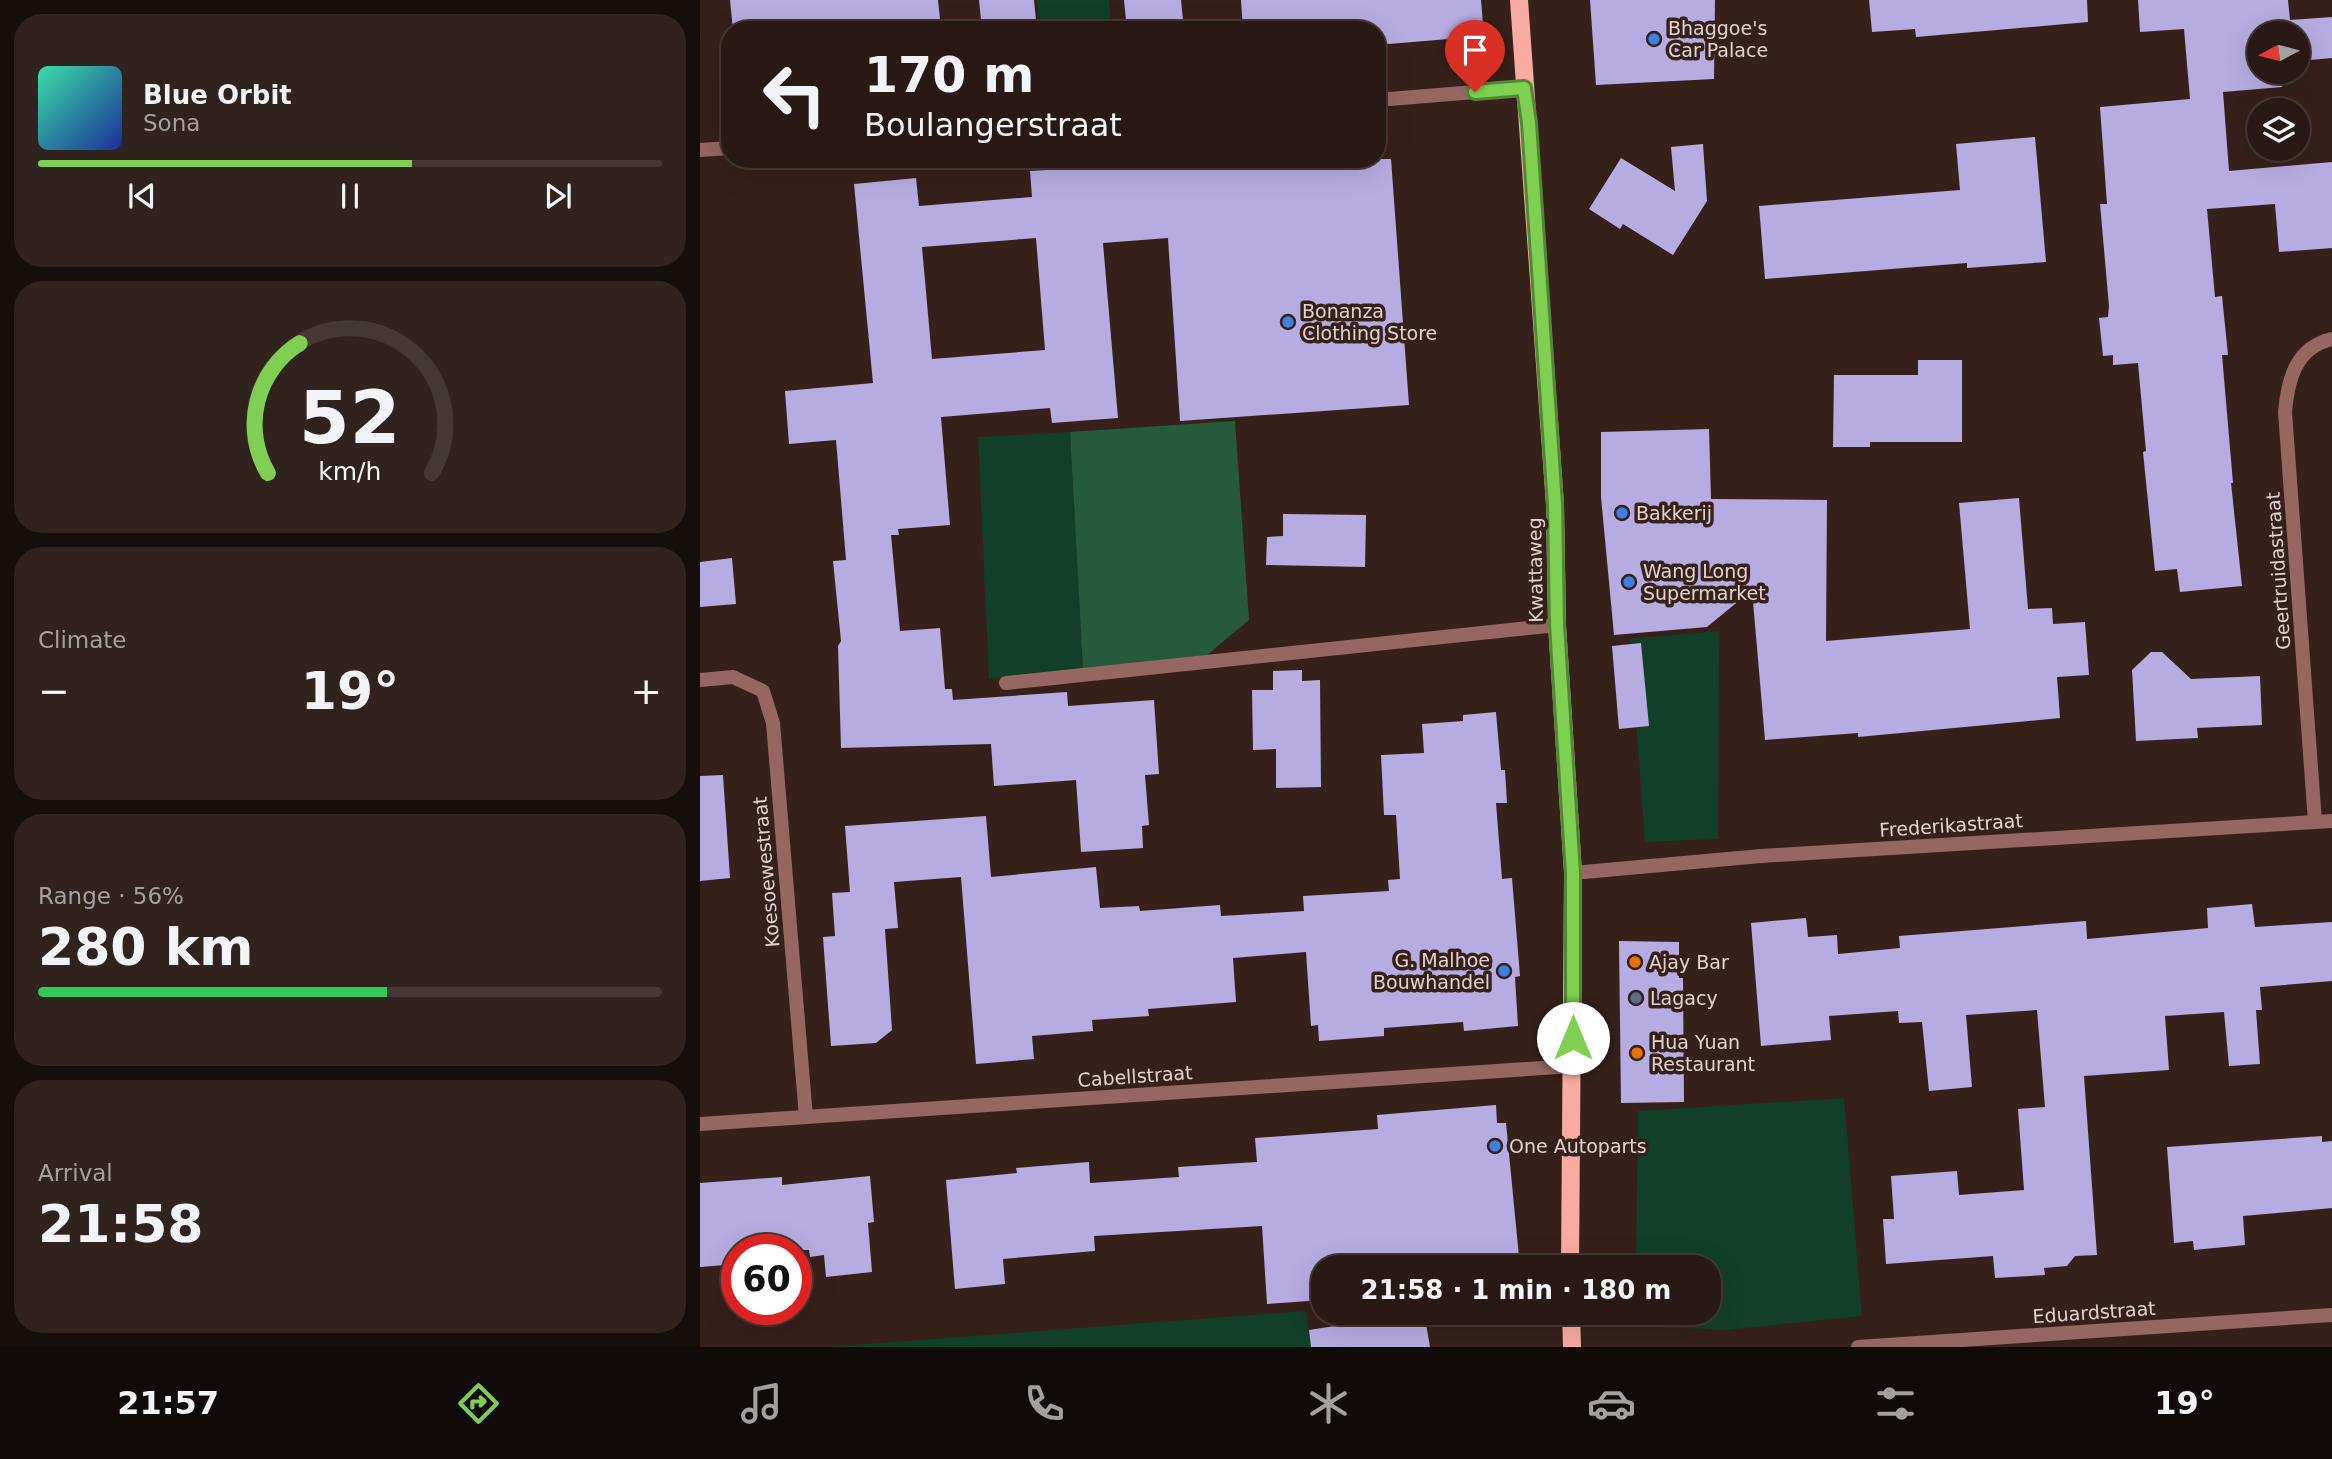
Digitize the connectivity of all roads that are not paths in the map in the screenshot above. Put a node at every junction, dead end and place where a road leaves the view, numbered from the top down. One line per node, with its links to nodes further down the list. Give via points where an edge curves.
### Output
1 (1519, 0): 2 (main road, Kwattaweg)
2 (1524, 88): 3 (street); 7 (main road, Kwattaweg, via 1555,505)
3 (1386, 99)
4 (721, 149): 5 (street)
5 (700, 150)
6 (2332, 339): 11 (street, Geertruidastraat, via 2309,348 2297,364 2287,385 2285,412)
7 (1557, 625): 9 (street); 12 (main road, Kwattaweg)
8 (700, 680): 14 (street, Koesoewestraat, via 733,677 763,691 773,723)
9 (1006, 683)
10 (2332, 821): 11 (street, Frederikastraat)
11 (2315, 822): 12 (street, Frederikastraat, via 1761,856)
12 (1573, 873): 13 (main road, Kwattaweg)
13 (1573, 1066): 14 (street, Cabellstraat); 16 (main road, Kwattaweg)
14 (806, 1117): 15 (street, Cabellstraat)
15 (700, 1124)
16 (1570, 1255)
17 (2332, 1315): 20 (street, Eduardstraat)
18 (1571, 1325): 19 (main road)
19 (1572, 1347)
20 (1858, 1347)

